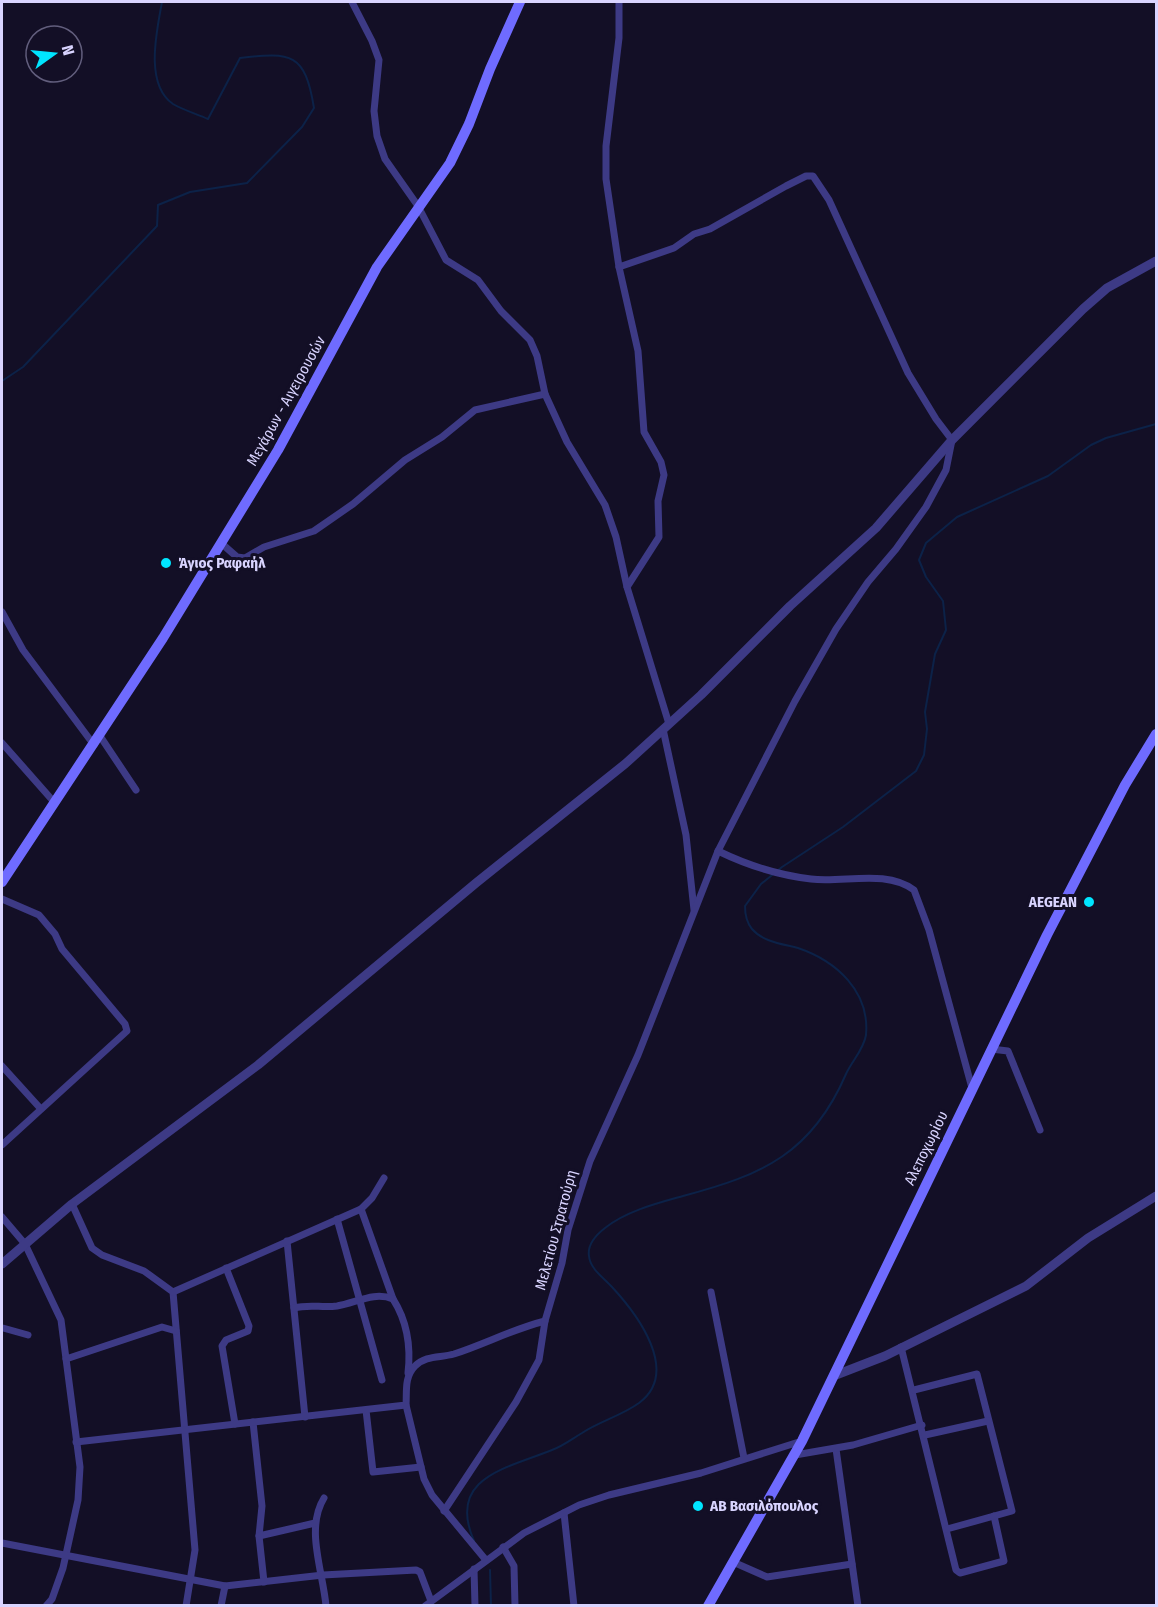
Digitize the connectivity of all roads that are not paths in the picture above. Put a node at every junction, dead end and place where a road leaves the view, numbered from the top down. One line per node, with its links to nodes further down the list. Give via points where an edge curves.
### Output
1 (352, 2): 4 (street, via 379,60 374,111 381,149)
2 (520, 2): 4 (main road, Μεγάρων - Αιγειρουσών, via 458,150)
3 (619, 2): 6 (street, via 619,38 605,162)
4 (418, 206): 7 (street, via 446,260 478,280 530,340); 9 (main road, Μεγάρων - Αιγειρουσών, via 363,290 297,417)
5 (1156, 261): 8 (street, via 1095,298)
6 (619, 267): 8 (street, via 659,255 786,186 813,176 830,200 917,389); 10 (street, via 638,351 644,432 664,475 658,501 659,537)
7 (545, 394): 9 (street, via 475,410 308,534 264,547 245,558 237,557); 10 (street, via 567,442 604,505)
8 (952, 440): 12 (street, via 876,528); 18 (street, Μελετίου Στρατούρη, via 946,470 926,507 836,629)
9 (221, 543): 14 (main road, Μεγάρων - Αιγειρουσών)
10 (627, 587): 12 (street)
11 (2, 612): 14 (street, via 23,650)
12 (666, 727): 21 (street, via 686,835); 30 (street, via 258,1065)
13 (1156, 734): 22 (main road, Αλεποχωρίου, via 1111,812)
14 (97, 740): 16 (street); 17 (main road, Μεγάρων - Αιγειρουσών)
15 (2, 742): 17 (street)
16 (136, 790)
17 (54, 802): 19 (main road, Μεγάρων - Αιγειρουσών)
18 (718, 851): 21 (street, Μελετίου Στρατούρη); 24 (street, via 783,875 830,880 891,879 915,890)
19 (2, 882)
20 (2, 899): 25 (street, via 39,915 127,1028 124,1036)
21 (694, 912): 43 (street, Μελετίου Στρατούρη, via 642,1045 590,1161)
22 (991, 1049): 24 (main road, Αλεποχωρίου); 26 (street, via 1008,1051)
23 (2, 1066): 25 (street)
24 (972, 1088): 49 (main road, Αλεποχωρίου)
25 (40, 1108): 27 (street)
26 (1040, 1130)
27 (2, 1145)
28 (384, 1178): 31 (street)
29 (1156, 1196): 47 (street, via 1088,1238 1026,1286)
30 (72, 1204): 35 (street); 38 (street, via 92,1248 144,1271)
31 (361, 1209): 33 (street); 41 (street)
32 (2, 1217): 35 (street)
33 (337, 1219): 34 (street); 40 (street)
34 (287, 1241): 37 (street); 42 (street)
35 (25, 1244): 36 (street); 48 (street, via 61,1320)
36 (2, 1264)
37 (226, 1268): 38 (street); 58 (street, via 249,1326 248,1331 226,1340 222,1346)
38 (173, 1292): 45 (street)
39 (711, 1292): 66 (street)
40 (361, 1299): 41 (street); 42 (street, via 340,1306 311,1304); 50 (street)
41 (393, 1299): 51 (street, via 409,1342)
42 (294, 1308): 55 (street)
43 (545, 1321): 51 (street, via 454,1354 427,1358 414,1367); 69 (street, Μελετίου Στρατούρη, via 536,1367)
44 (3, 1328): 46 (street)
45 (176, 1331): 48 (street, via 162,1327); 60 (street)
46 (28, 1335)
47 (901, 1347): 49 (street); 52 (street)
48 (66, 1359): 63 (street)
49 (836, 1375): 62 (main road, Αλεποχωρίου)
50 (382, 1380)
51 (407, 1381): 53 (street)
52 (914, 1390): 56 (street, via 976,1374); 59 (street)
53 (406, 1406): 54 (street); 67 (street)
54 (366, 1410): 55 (street); 67 (street, via 373,1472)
55 (305, 1417): 57 (street)
56 (988, 1421): 61 (street); 71 (street, via 1012,1511)
57 (253, 1422): 58 (street); 74 (street, via 262,1515)
58 (236, 1424): 60 (street)
59 (922, 1425): 61 (street); 64 (street)
60 (184, 1429): 63 (street); 83 (street, via 195,1550)
61 (924, 1435): 73 (street)
62 (802, 1441): 65 (main road, Αλεποχωρίου); 66 (street)
63 (76, 1442): 77 (street, via 80,1480)
64 (836, 1449): 65 (street); 80 (street)
65 (795, 1455): 79 (main road, Αλεποχωρίου)
66 (744, 1458): 70 (street, via 594,1500)
67 (421, 1467): 69 (street, via 428,1487)
68 (324, 1498): 72 (street)
69 (444, 1511): 78 (street)
70 (564, 1513): 76 (street); 93 (street)
71 (994, 1516): 73 (street); 73 (street, via 1005,1558 1000,1564 960,1573)
72 (315, 1522): 74 (street); 82 (street)
73 (947, 1529)
74 (259, 1536): 84 (street)
75 (2, 1543): 77 (street)
76 (504, 1547): 78 (street); 92 (street, via 514,1566)
77 (66, 1556): 83 (street); 87 (street, via 52,1599)
78 (485, 1559): 81 (street)
79 (733, 1562): 80 (street, via 767,1576); 94 (main road, Αλεποχωρίου)
80 (852, 1564): 95 (street)
81 (474, 1569): 86 (street); 91 (street)
82 (323, 1575): 84 (street); 86 (street, via 416,1570 420,1572); 90 (street)
83 (188, 1578): 85 (street); 88 (street)
84 (264, 1582): 85 (street)
85 (225, 1586): 89 (street)
86 (428, 1603)
87 (46, 1605)
88 (186, 1605)
89 (221, 1605)
90 (326, 1605)
91 (475, 1605)
92 (515, 1605)
93 (574, 1605)
94 (708, 1605)
95 (858, 1605)

